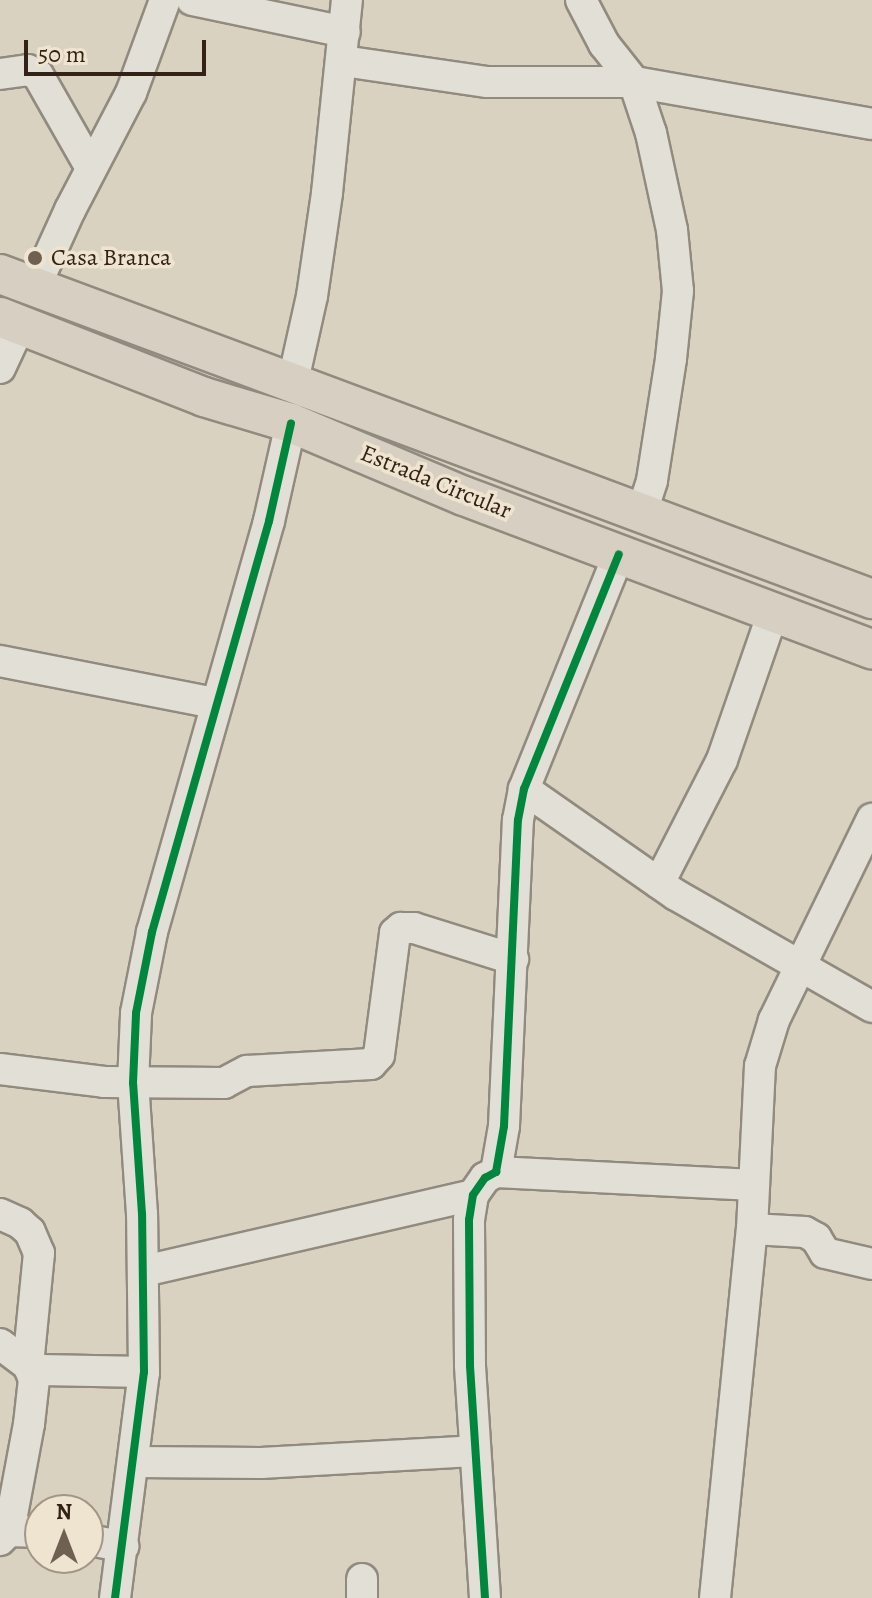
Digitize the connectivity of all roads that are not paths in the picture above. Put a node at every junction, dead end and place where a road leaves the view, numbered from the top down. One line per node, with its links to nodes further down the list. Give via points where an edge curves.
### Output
1 (165, 0): 9 (street, via 131,93)
2 (192, 0): 5 (street)
3 (347, 0): 5 (street)
4 (581, 0): 7 (street, via 604,44)
5 (344, 47): 7 (street, via 487,82); 14 (street, via 314,281)
6 (0, 74): 9 (street, via 28,70 38,75)
7 (634, 82): 8 (street); 16 (street, via 672,230 678,291 662,424)
8 (872, 124)
9 (91, 168): 11 (street)
10 (0, 274): 11 (main road)
11 (35, 287): 14 (main road)
12 (10, 321): 13 (street); 15 (main road, Estrada Circular, via 204,397)
13 (0, 368)
14 (293, 381): 16 (main road)
15 (291, 423): 17 (main road, Estrada Circular); 22 (street, via 269,521)
16 (642, 512): 18 (main road)
17 (619, 554): 19 (main road, Estrada Circular); 23 (street)
18 (872, 599)
19 (773, 613): 20 (main road, Estrada Circular); 25 (street, via 722,760)
20 (872, 649)
21 (0, 661): 22 (street)
22 (215, 703): 30 (street, via 152,932 136,1013)
23 (524, 789): 25 (street); 26 (street)
24 (872, 819): 27 (street)
25 (659, 883): 27 (street)
26 (513, 959): 30 (street, via 401,928 395,933 379,1055 371,1064 247,1071 224,1083); 31 (street, via 504,1126)
27 (801, 965): 28 (street); 32 (street, via 774,1020 760,1066)
28 (872, 1007)
29 (0, 1069): 30 (street)
30 (133, 1083): 37 (street)
31 (496, 1172): 32 (street); 33 (street)
32 (754, 1185): 35 (street)
33 (473, 1195): 37 (street); 41 (street, via 469,1220)
34 (0, 1214): 39 (street, via 30,1232 39,1253)
35 (752, 1229): 36 (street, via 805,1232 825,1253); 49 (street)
36 (872, 1264)
37 (144, 1271): 40 (street)
38 (0, 1344): 39 (street)
39 (28, 1365): 40 (street, via 42,1370); 44 (street, via 34,1379 29,1424)
40 (144, 1372): 42 (street)
41 (474, 1451): 42 (street, via 261,1463); 48 (street)
42 (135, 1462): 46 (street)
43 (24, 1534): 44 (street)
44 (4, 1536)
45 (104, 1543): 46 (street)
46 (123, 1546): 47 (street)
47 (115, 1598)
48 (485, 1598)
49 (715, 1598)

